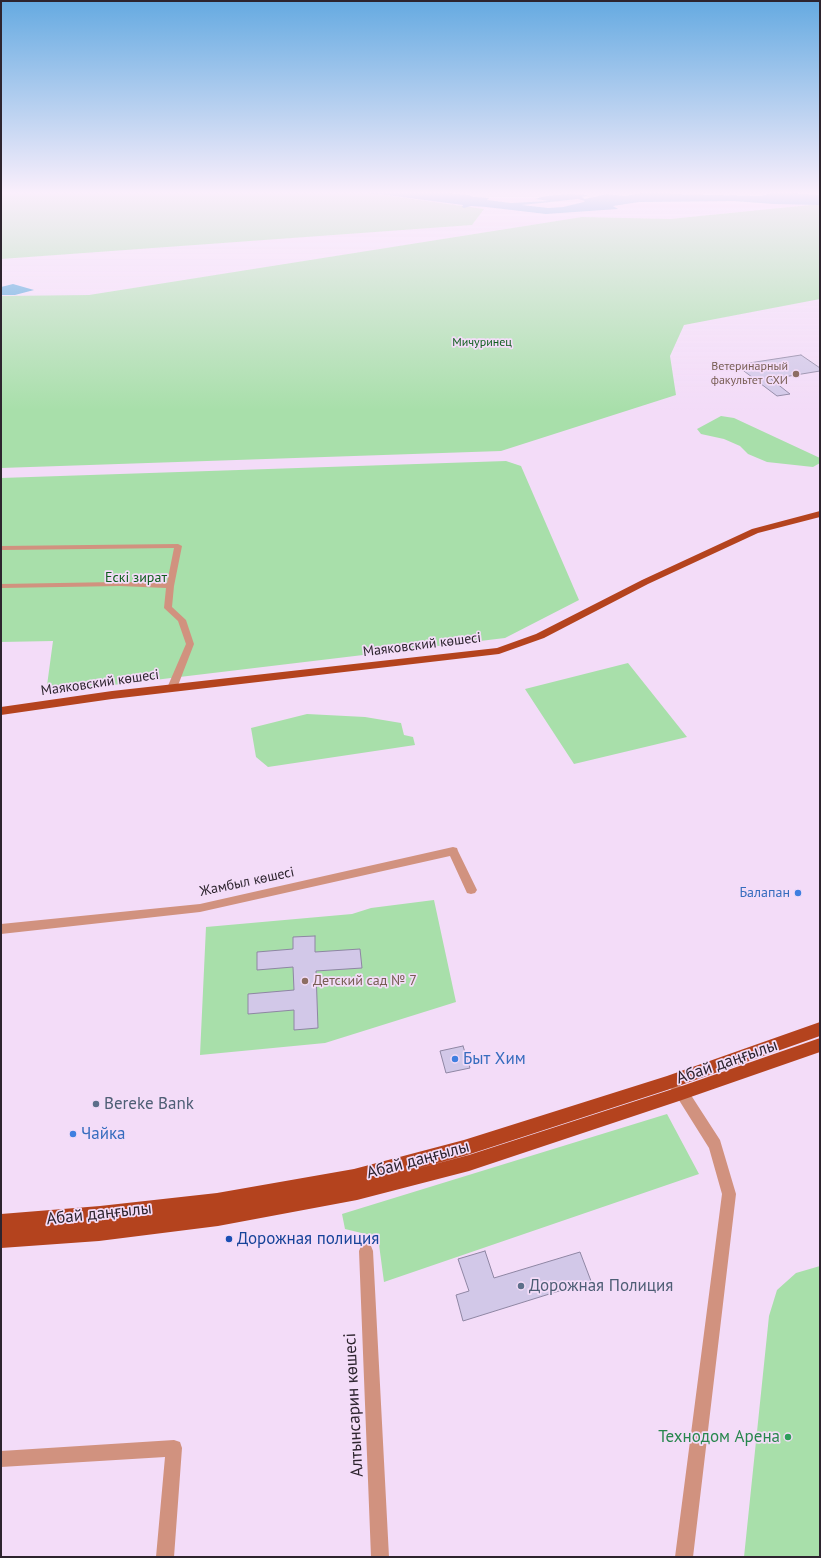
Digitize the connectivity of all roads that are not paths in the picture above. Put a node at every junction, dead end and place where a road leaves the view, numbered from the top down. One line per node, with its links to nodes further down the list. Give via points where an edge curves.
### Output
1 (820, 514): 5 (main road, Маяковский көшесі, via 756,532 645,582 540,636 499,651)
2 (1, 548): 4 (street, via 178,546)
3 (1, 586): 4 (street, via 122,581)
4 (170, 586): 5 (street, via 168,608 182,620 190,644)
5 (172, 688): 6 (main road, Маяковский көшесі)
6 (1, 711)
7 (471, 890): 8 (street, Жамбыл көшесі, via 453,852 200,908)
8 (1, 929)
9 (820, 1029): 11 (main road, Абай даңғылы)
10 (820, 1045): 12 (main road, Абай даңғылы)
11 (667, 1083): 12 (street); 13 (main road, Абай даңғылы, via 464,1148 354,1177 217,1201 100,1215)
12 (682, 1093): 14 (main road, Абай даңғылы, via 469,1163 357,1192 218,1217 99,1232); 19 (street, via 715,1145 729,1194)
13 (1, 1223)
14 (1, 1239)
15 (366, 1251): 18 (street, Алтынсарин көшесі)
16 (1, 1458): 17 (street, via 174,1448)
17 (165, 1557)
18 (380, 1557)
19 (684, 1557)

